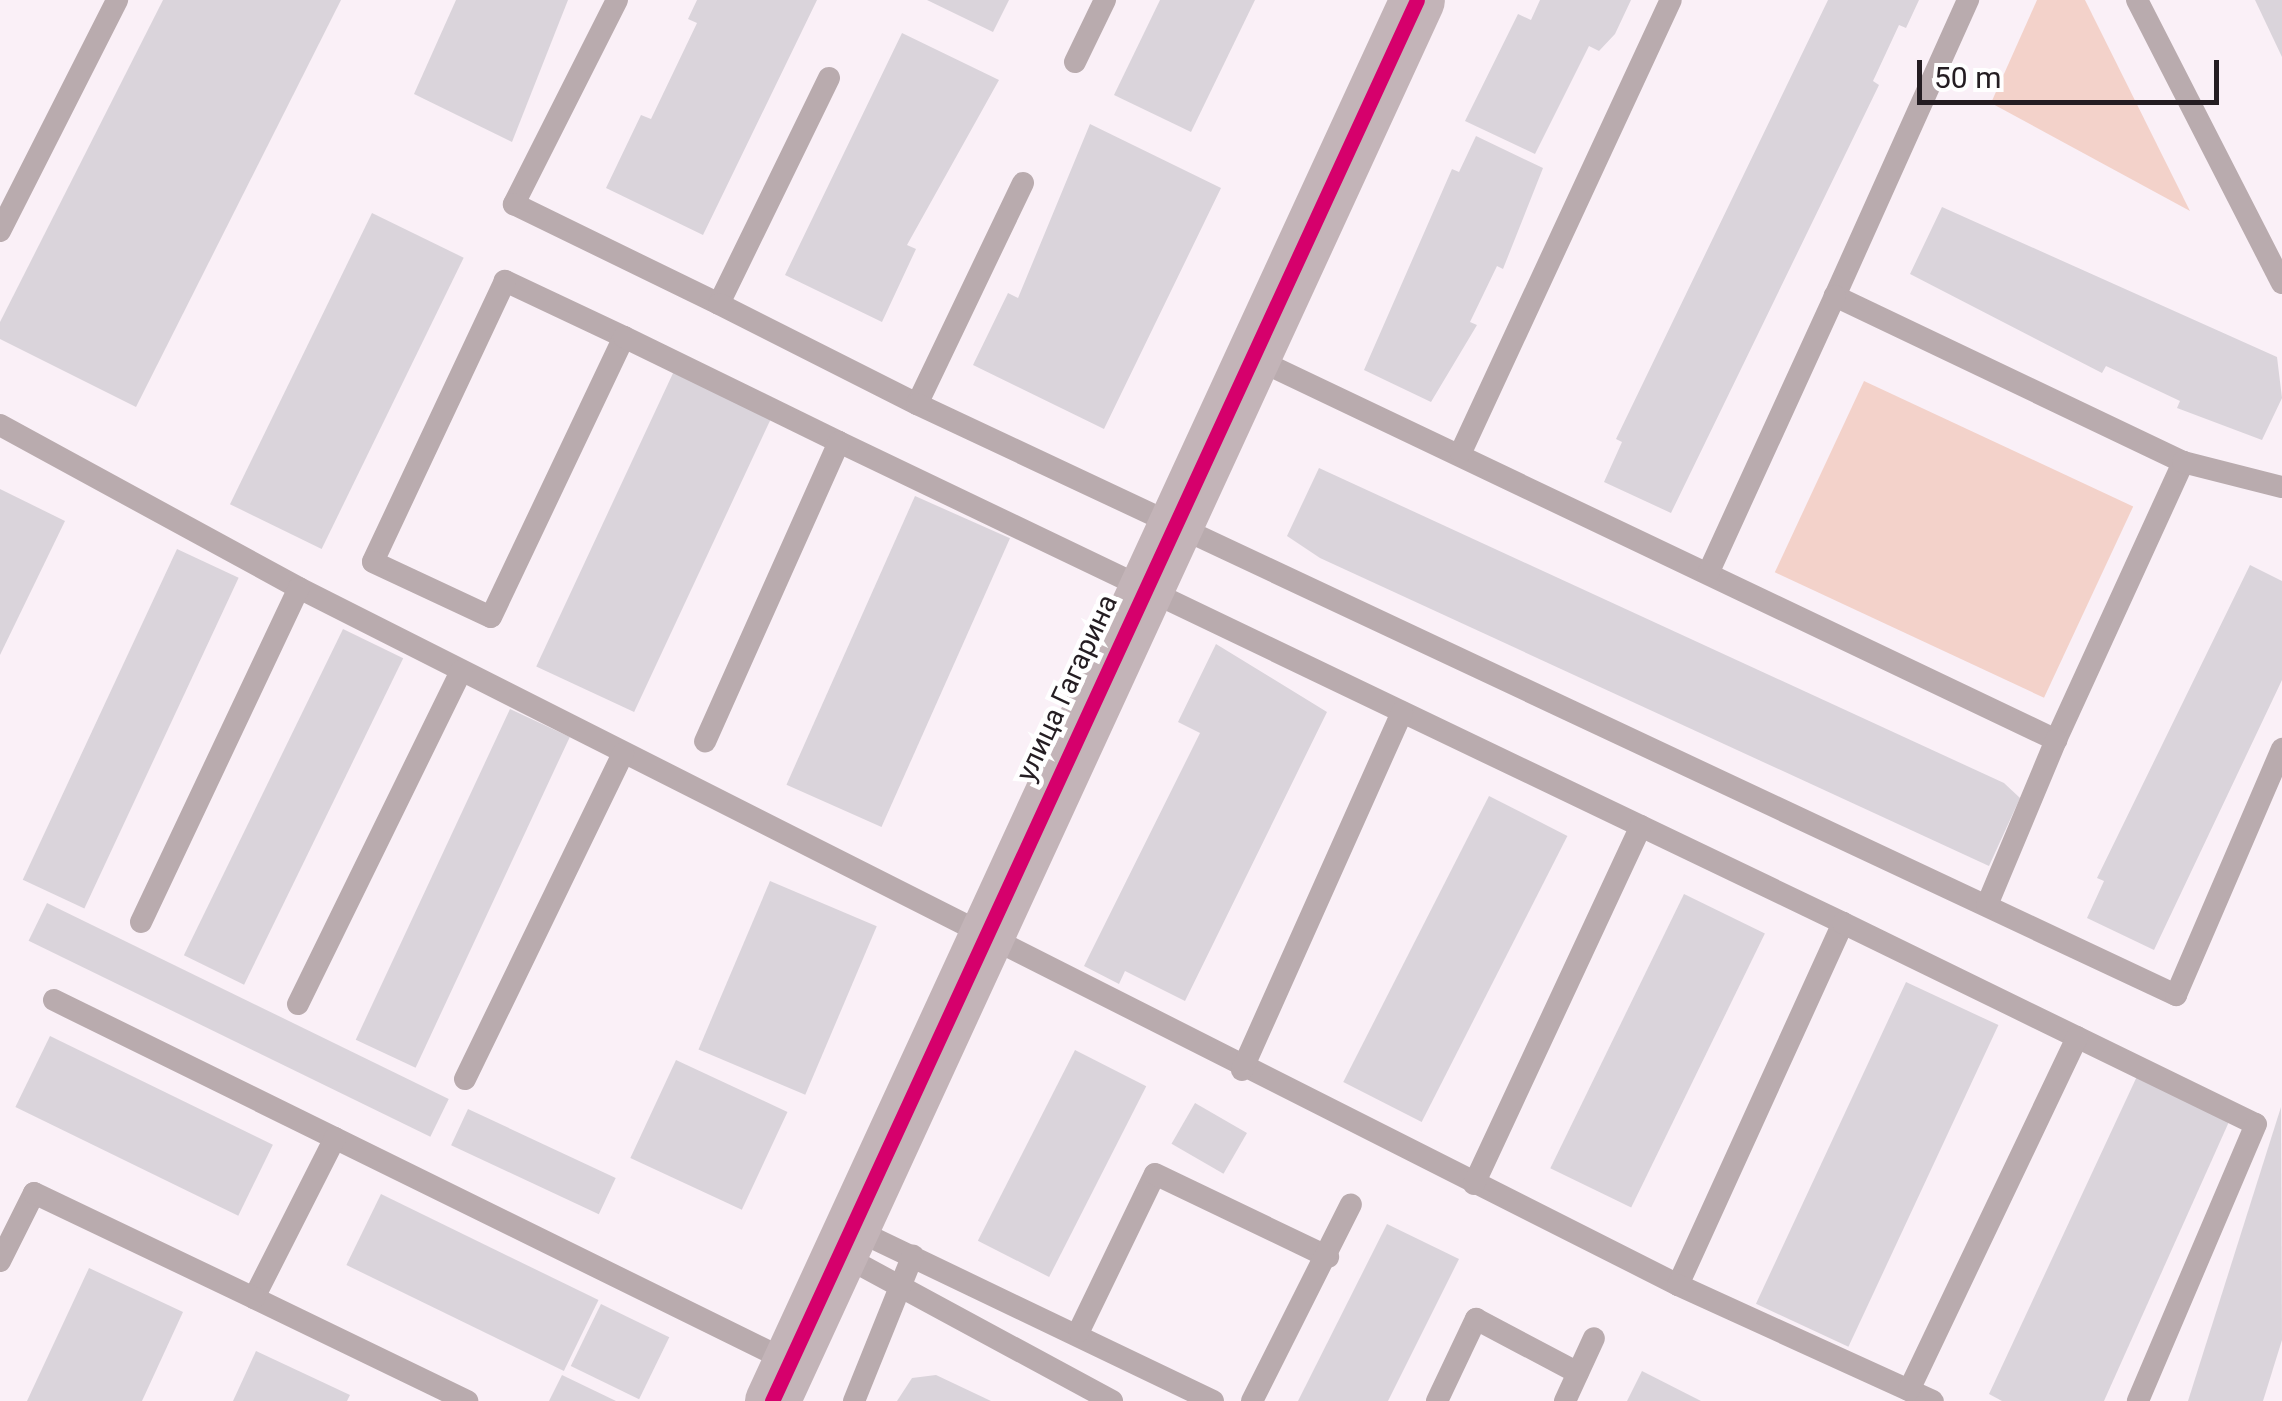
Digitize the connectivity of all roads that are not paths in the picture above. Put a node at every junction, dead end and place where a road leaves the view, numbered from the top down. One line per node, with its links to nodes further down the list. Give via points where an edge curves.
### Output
1 (117, 0): 11 (lane)
2 (617, 0): 14 (lane, via 514,204)
3 (1105, 0): 8 (lane)
4 (1417, 0): 16 (street, улица Гагарина)
5 (1671, 0): 20 (lane)
6 (1968, 0): 13 (lane)
7 (2137, 0): 12 (lane)
8 (1076, 62)
9 (829, 78): 14 (lane)
10 (1023, 183): 17 (lane)
11 (0, 232)
12 (2282, 283)
13 (1835, 296): 21 (lane); 24 (lane)
14 (719, 304): 17 (lane)
15 (624, 337): 15 (lane, via 491,617 372,562 506,281); 19 (lane)
16 (1252, 357): 20 (lane); 23 (street, улица Гагарина)
17 (916, 404): 23 (lane)
18 (0, 425): 26 (lane)
19 (839, 442): 25 (lane); 30 (lane)
20 (1461, 452): 24 (lane)
21 (2184, 462): 22 (lane); 29 (lane)
22 (2281, 490)
23 (1170, 527): 25 (street, улица Гагарина); 34 (lane)
24 (1708, 574): 29 (lane)
25 (1144, 583): 28 (lane); 37 (street, улица Гагарина)
26 (299, 588): 27 (lane); 35 (lane)
27 (461, 670): 32 (lane); 39 (lane)
28 (1402, 712): 33 (lane); 41 (lane)
29 (2056, 740): 34 (lane)
30 (705, 741)
31 (2282, 750): 34 (lane, via 2176,995)
32 (622, 754): 37 (lane); 42 (lane)
33 (1641, 826): 36 (lane); 44 (lane)
34 (1986, 904)
35 (141, 922)
36 (1842, 923): 40 (lane); 50 (lane)
37 (980, 936): 41 (lane); 46 (street, улица Гагарина)
38 (54, 1000): 43 (lane)
39 (298, 1004)
40 (2077, 1037): 57 (lane); 66 (lane, via 2256,1124)
41 (1242, 1070): 44 (lane)
42 (465, 1078)
43 (335, 1138): 52 (lane); 56 (lane)
44 (1474, 1184): 50 (lane)
45 (1351, 1204): 48 (lane)
46 (848, 1242): 47 (lane); 51 (lane); 56 (street, улица Гагарина)
47 (913, 1255): 51 (lane); 53 (lane)
48 (1328, 1257): 53 (lane, via 1155,1174); 62 (lane)
49 (0, 1260): 52 (lane, via 34,1192)
50 (1678, 1285): 57 (lane)
51 (906, 1290): 59 (lane); 60 (lane)
52 (254, 1298): 58 (lane)
53 (1079, 1331): 61 (lane)
54 (1594, 1338): 55 (lane)
55 (1578, 1373): 63 (lane, via 1476,1319); 64 (lane)
56 (781, 1382)
57 (1910, 1390): 65 (lane)
58 (467, 1401)
59 (854, 1401)
60 (1112, 1401)
61 (1212, 1401)
62 (1252, 1401)
63 (1437, 1401)
64 (1565, 1401)
65 (1933, 1401)
66 (2138, 1401)

